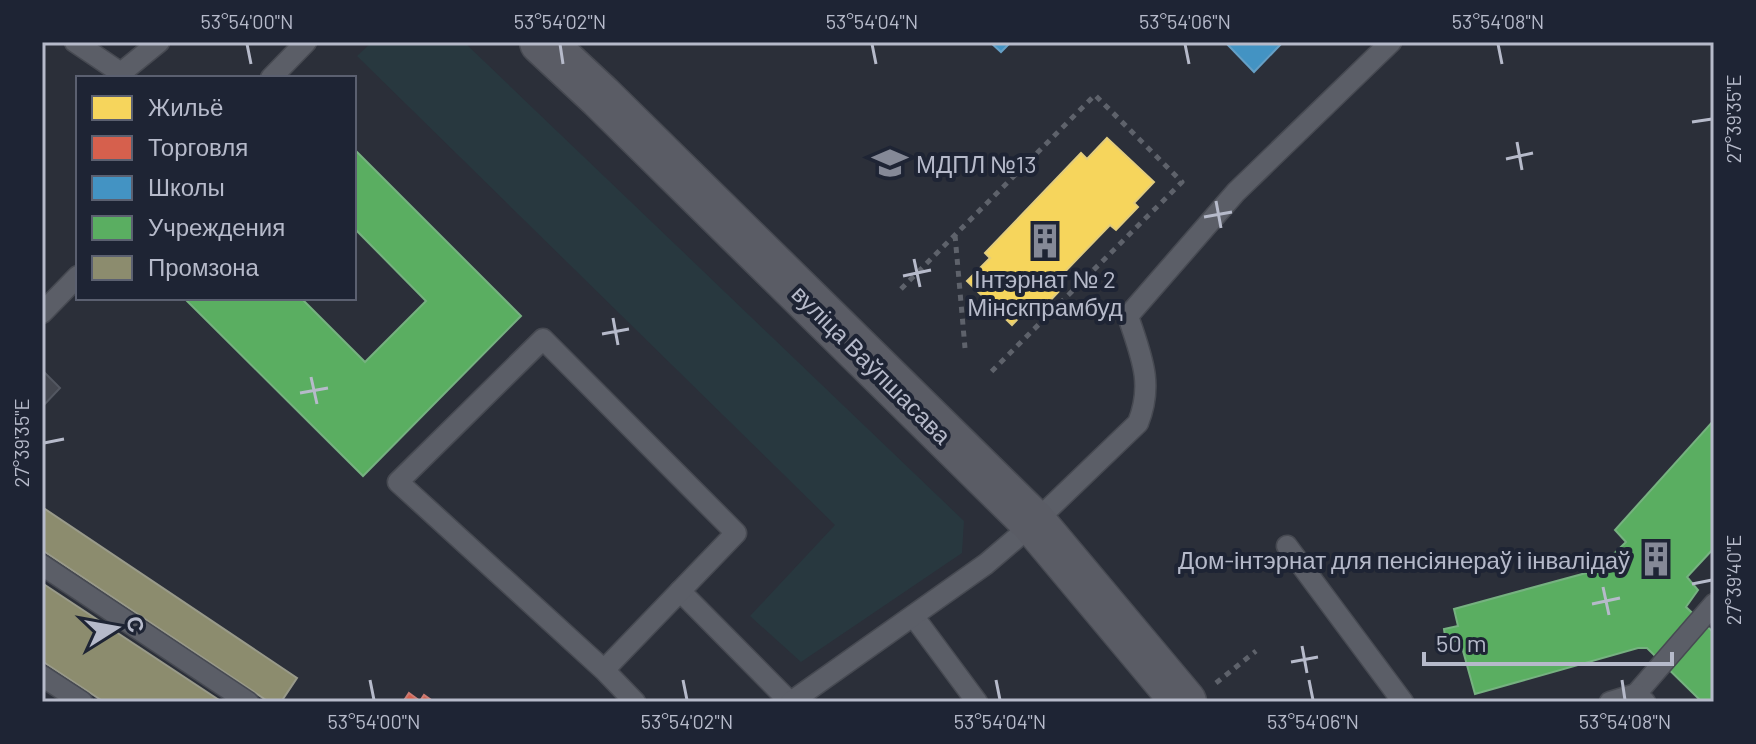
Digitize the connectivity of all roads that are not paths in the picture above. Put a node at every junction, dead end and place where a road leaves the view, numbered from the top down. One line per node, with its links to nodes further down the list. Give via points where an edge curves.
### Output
1 (75, 42): 2 (lane, via 121,73)
2 (158, 42)
3 (306, 42): 6 (lane)
4 (542, 42): 9 (main road, вуліца Ваўпшасава)
5 (1391, 42): 9 (lane, via 1236,192 1128,316 1144,365 1147,401 1138,423)
6 (273, 76)
7 (76, 278): 8 (lane)
8 (42, 313)
9 (1034, 523): 14 (lane); 17 (main road, вуліца Ваўпшасава)
10 (1287, 546): 24 (lane)
11 (42, 565): 20 (lane)
12 (680, 591): 15 (lane); 15 (lane, via 736,533 543,339 398,482); 22 (lane)
13 (1714, 604): 18 (lane)
14 (914, 617): 22 (lane); 23 (lane)
15 (604, 670): 21 (lane)
16 (42, 676): 19 (lane)
17 (1199, 694)
18 (1640, 698): 25 (lane)
19 (82, 702)
20 (248, 702)
21 (635, 702)
22 (791, 702)
23 (977, 702)
24 (1403, 702)
25 (1610, 702)

